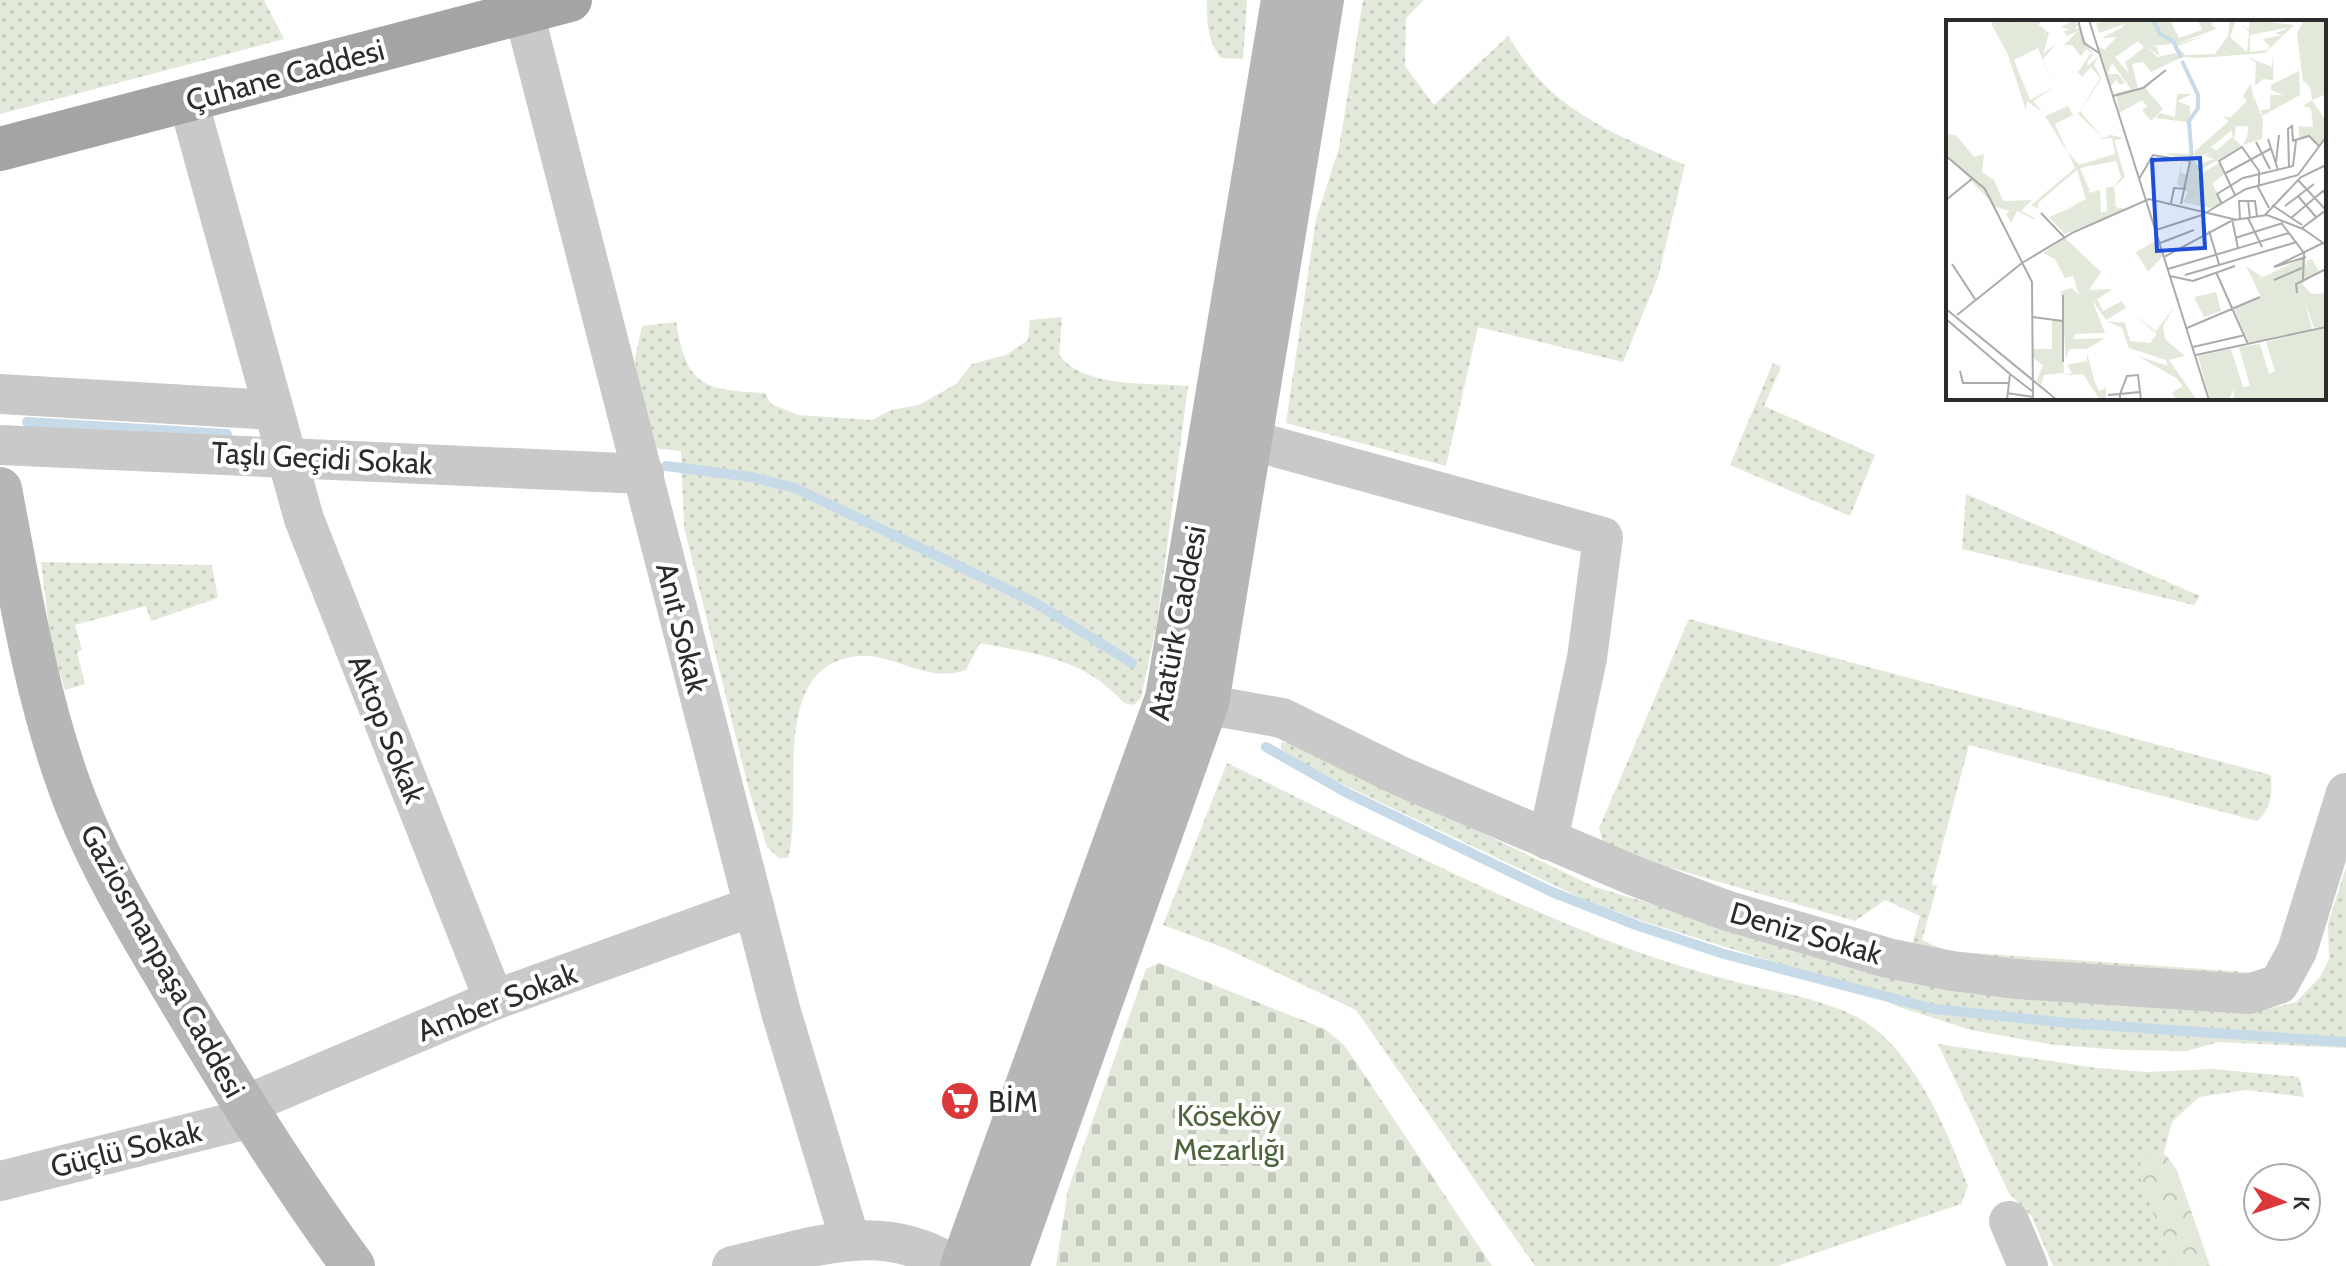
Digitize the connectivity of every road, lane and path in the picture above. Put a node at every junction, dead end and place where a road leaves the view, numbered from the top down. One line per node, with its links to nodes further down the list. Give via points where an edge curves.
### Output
1 (570, 0): 4 (main road, Çuhane Caddesi)
2 (1283, 0): 9 (main road, Atatürk Caddesi)
3 (1322, 0): 9 (main road, Atatürk Caddesi)
4 (524, 13): 5 (main road, Çuhane Caddesi); 12 (street, Anıt Sokak)
5 (188, 100): 6 (main road, Çuhane Caddesi); 8 (street, Aktop Sokak)
6 (0, 149)
7 (0, 394): 8 (street)
8 (272, 410): 11 (street, Aktop Sokak)
9 (1232, 435): 14 (main road, Atatürk Caddesi); 16 (street, via 1603,537 1587,658)
10 (0, 445): 11 (street, Taşlı Geçidi Sokak)
11 (284, 456): 12 (street, Taşlı Geçidi Sokak); 18 (street, Aktop Sokak, via 304,519)
12 (644, 474): 17 (street, Anıt Sokak)
13 (0, 490): 19 (main road, Gaziosmanpaşa Caddesi, via 37,682 67,782 140,932)
14 (1187, 701): 16 (street, Deniz Sokak, via 1282,718); 21 (main road, Atatürk Caddesi); 27 (main road, Atatürk Caddesi)
15 (2346, 793): 16 (street, Deniz Sokak, via 2297,951 2279,984 2249,994 2017,979 1888,958 1728,911)
16 (1548, 840)
17 (754, 906): 18 (street, Amber Sokak); 23 (street, Anıt Sokak)
18 (494, 1000): 19 (street, Amber Sokak)
19 (247, 1112): 20 (street, Güçlü Sokak); 24 (main road, Gaziosmanpaşa Caddesi)
20 (0, 1181)
21 (1039, 1185): 28 (main road, Atatürk Caddesi); 29 (main road)
22 (2009, 1221): 30 (street)
23 (850, 1240): 25 (street); 26 (street, via 900,1242)
24 (353, 1266)
25 (732, 1266)
26 (954, 1266)
27 (962, 1266)
28 (1007, 1266)
29 (1028, 1266)
30 (2028, 1266)

